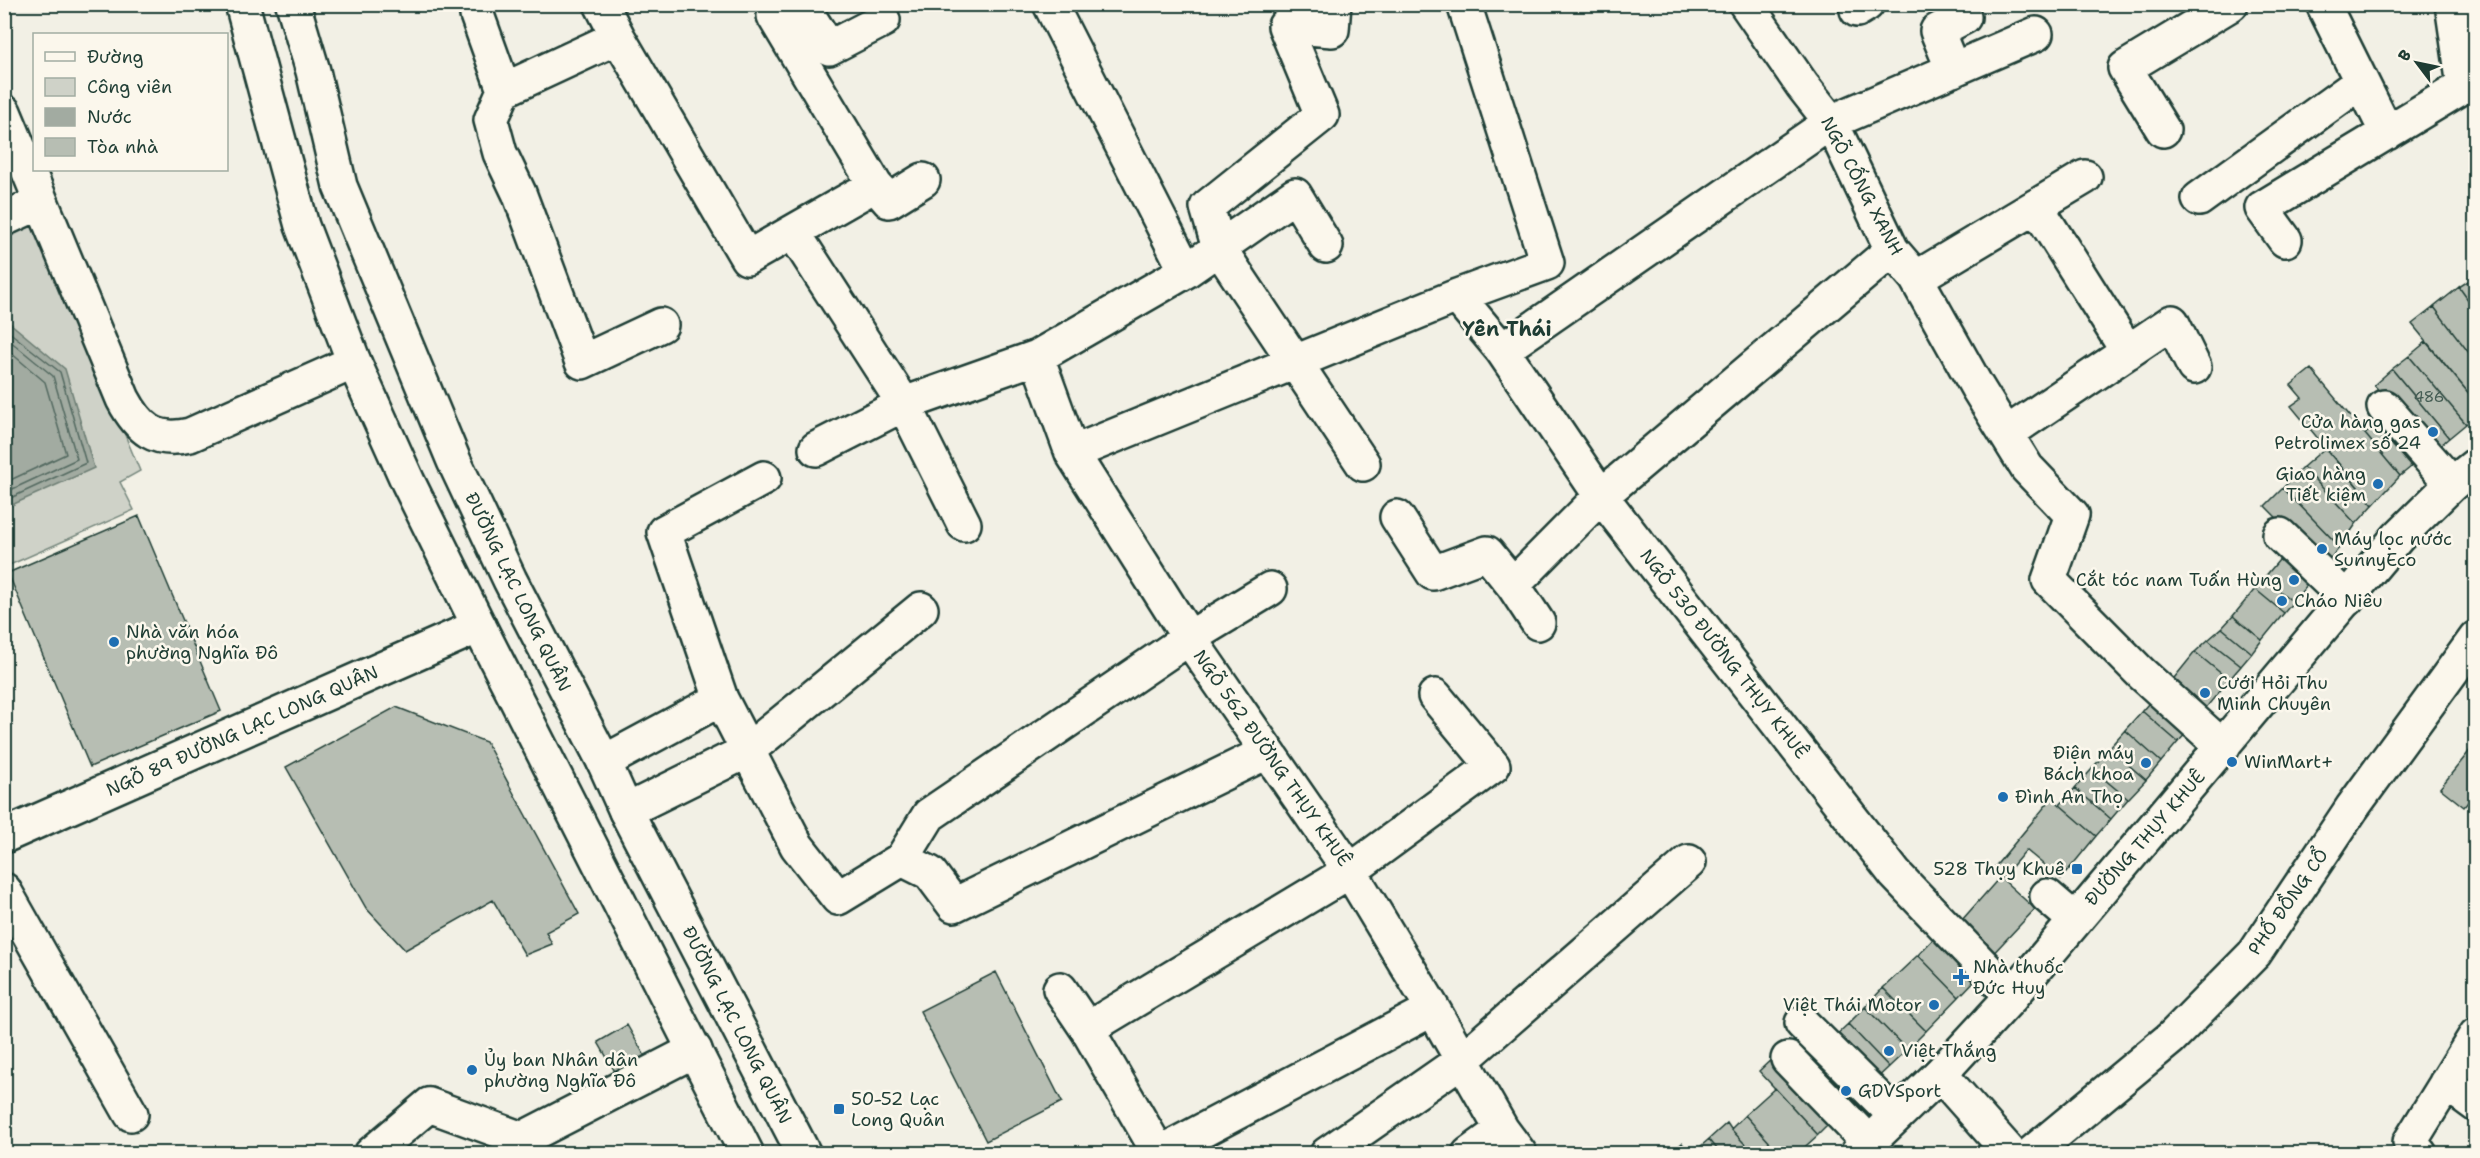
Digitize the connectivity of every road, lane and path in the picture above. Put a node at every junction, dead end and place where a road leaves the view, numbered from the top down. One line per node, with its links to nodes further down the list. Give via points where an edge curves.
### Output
1 (242, 4): 44 (main road, via 302,226)
2 (293, 4): 52 (main road, ĐƯỜNG LẠC LONG QUÂN, via 340,186)
3 (476, 4): 20 (main road)
4 (601, 4): 17 (main road)
5 (783, 4): 27 (main road, via 774,16)
6 (801, 4): 15 (main road, via 829,48)
7 (1050, 4): 37 (main road)
8 (1334, 4): 35 (main road, via 1332,30 1285,26 1322,115 1206,207)
9 (1464, 4): 39 (main road, via 1547,263)
10 (1746, 4): 22 (main road, NGÕ CỐNG XANH)
11 (1957, 4): 18 (main road, via 1964,17 1938,31)
12 (2231, 4): 23 (main road, via 2125,68)
13 (2323, 4): 19 (main road)
14 (2452, 4): 24 (main road, via 2464,86)
15 (883, 20)
16 (2036, 34): 18 (main road)
17 (618, 37): 20 (main road); 32 (main road, via 747,258)
18 (1953, 70): 22 (main road)
19 (2361, 82): 24 (main road); 28 (main road)
20 (504, 90): 40 (main road, via 491,120 500,153 519,193 582,362)
21 (4, 112): 29 (main road)
22 (1831, 122): 36 (main road, NGÕ CỐNG XANH); 41 (main road)
23 (2163, 130)
24 (2386, 133): 33 (main road, via 2262,208)
25 (2085, 177): 30 (main road)
26 (923, 180): 27 (main road, via 889,201)
27 (875, 185): 32 (main road)
28 (2199, 199)
29 (42, 202): 31 (main road); 44 (main road, via 123,399 145,429 161,437 190,435)
30 (2036, 206): 38 (main road); 42 (main road)
31 (4, 219)
32 (793, 232): 47 (main road)
33 (2285, 240)
34 (1326, 246): 35 (main road, via 1294,195)
35 (1219, 248): 37 (main road); 45 (main road)
36 (1892, 250): 38 (main road, NGÕ CỐNG XANH); 57 (main road)
37 (1186, 271): 43 (main road)
38 (1916, 278): 49 (main road, NGÕ CỐNG XANH)
39 (1457, 296): 41 (main road, NGÕ 530 ĐƯỜNG THỤY KHUÊ); 45 (main road)
40 (662, 325)
41 (1502, 350): 57 (main road, NGÕ 530 ĐƯỜNG THỤY KHUÊ)
42 (2128, 352): 46 (main road, via 2172,322); 49 (main road)
43 (1037, 357): 47 (main road); 51 (main road, NGÕ 562 ĐƯỜNG THỤY KHUÊ)
44 (354, 362): 56 (main road)
45 (1294, 362): 51 (main road); 53 (main road)
46 (2194, 367)
47 (904, 404): 50 (main road); 59 (main road)
48 (2384, 407): 54 (main road)
49 (2006, 434): 71 (main road, NGÕ CỐNG XANH, via 2027,468 2072,515 2049,580 2141,673)
50 (816, 449)
51 (1072, 453): 67 (main road, NGÕ 562 ĐƯỜNG THỤY KHUÊ)
52 (454, 461): 56 (main road); 74 (main road, ĐƯỜNG LẠC LONG QUÂN)
53 (1363, 464)
54 (2464, 474): 63 (main road, ĐƯỜNG THỤY KHUÊ, via 2398,537)
55 (764, 478): 70 (main road, via 664,532)
56 (408, 482): 66 (main road)
57 (1601, 496): 61 (main road); 85 (main road, NGÕ 530 ĐƯỜNG THỤY KHUÊ, via 1895,874)
58 (1397, 517): 61 (main road, via 1433,573 1487,553)
59 (964, 524)
60 (2280, 536): 63 (main road)
61 (1513, 585): 65 (main road)
62 (1269, 589): 67 (main road)
63 (2347, 599): 71 (main road, ĐƯỜNG THỤY KHUÊ)
64 (921, 609): 72 (main road)
65 (1538, 623)
66 (478, 626): 76 (main road); 77 (main road, NGÕ 89 ĐƯỜNG LẠC LONG QUÂN)
67 (1190, 638): 73 (main road, NGÕ 562 ĐƯỜNG THỤY KHUÊ); 78 (main road, via 929,815)
68 (2475, 638): 107 (main road, PHỐ ĐỒNG CỔ, via 2352,808 2254,953 2171,1038)
69 (1435, 696): 80 (main road, via 1493,766)
70 (721, 699): 72 (main road); 74 (main road)
71 (2223, 747): 83 (main road, ĐƯỜNG THỤY KHUÊ)
72 (747, 752): 75 (main road); 78 (main road, via 797,846 838,898)
73 (1267, 752): 78 (main road, via 954,905 930,873); 80 (main road, NGÕ 562 ĐƯỜNG THỤY KHUÊ)
74 (604, 762): 75 (main road, ĐƯỜNG LẠC LONG QUÂN)
75 (626, 811): 76 (main road); 103 (main road, ĐƯỜNG LẠC LONG QUÂN)
76 (584, 832): 90 (main road)
77 (4, 836)
78 (902, 859)
79 (1689, 862): 92 (main road)
80 (1350, 871): 86 (main road, NGÕ 562 ĐƯỜNG THỤY KHUÊ); 88 (main road)
81 (4, 890): 96 (main road)
82 (2047, 896): 83 (main road)
83 (2074, 920): 85 (main road, ĐƯỜNG THỤY KHUÊ)
84 (1060, 989): 88 (main road)
85 (2012, 996): 93 (main road, ĐƯỜNG THỤY KHUÊ)
86 (1433, 1009): 92 (main road, NGÕ 562 ĐƯỜNG THỤY KHUÊ); 100 (main road)
87 (1802, 1023): 97 (main road)
88 (1087, 1029): 100 (main road)
89 (2475, 1035): 94 (main road)
90 (694, 1050): 101 (main road, via 522,1139 429,1106); 102 (main road)
91 (1788, 1059): 99 (main road)
92 (1462, 1060): 98 (main road, NGÕ 562 ĐƯỜNG THỤY KHUÊ); 104 (main road)
93 (1941, 1074): 97 (main road, ĐƯỜNG THỤY KHUÊ); 106 (main road)
94 (2446, 1083): 95 (main road); 108 (main road, via 2410,1142)
95 (2475, 1105)
96 (131, 1114)
97 (1896, 1116): 99 (main road, ĐƯỜNG THỤY KHUÊ)
98 (1511, 1142): 105 (main road)
99 (1863, 1148)
100 (1158, 1153)
101 (371, 1154)
102 (747, 1154)
103 (804, 1154)
104 (1327, 1154)
105 (1469, 1154)
106 (2011, 1154)
107 (2031, 1154)
108 (2420, 1154)

